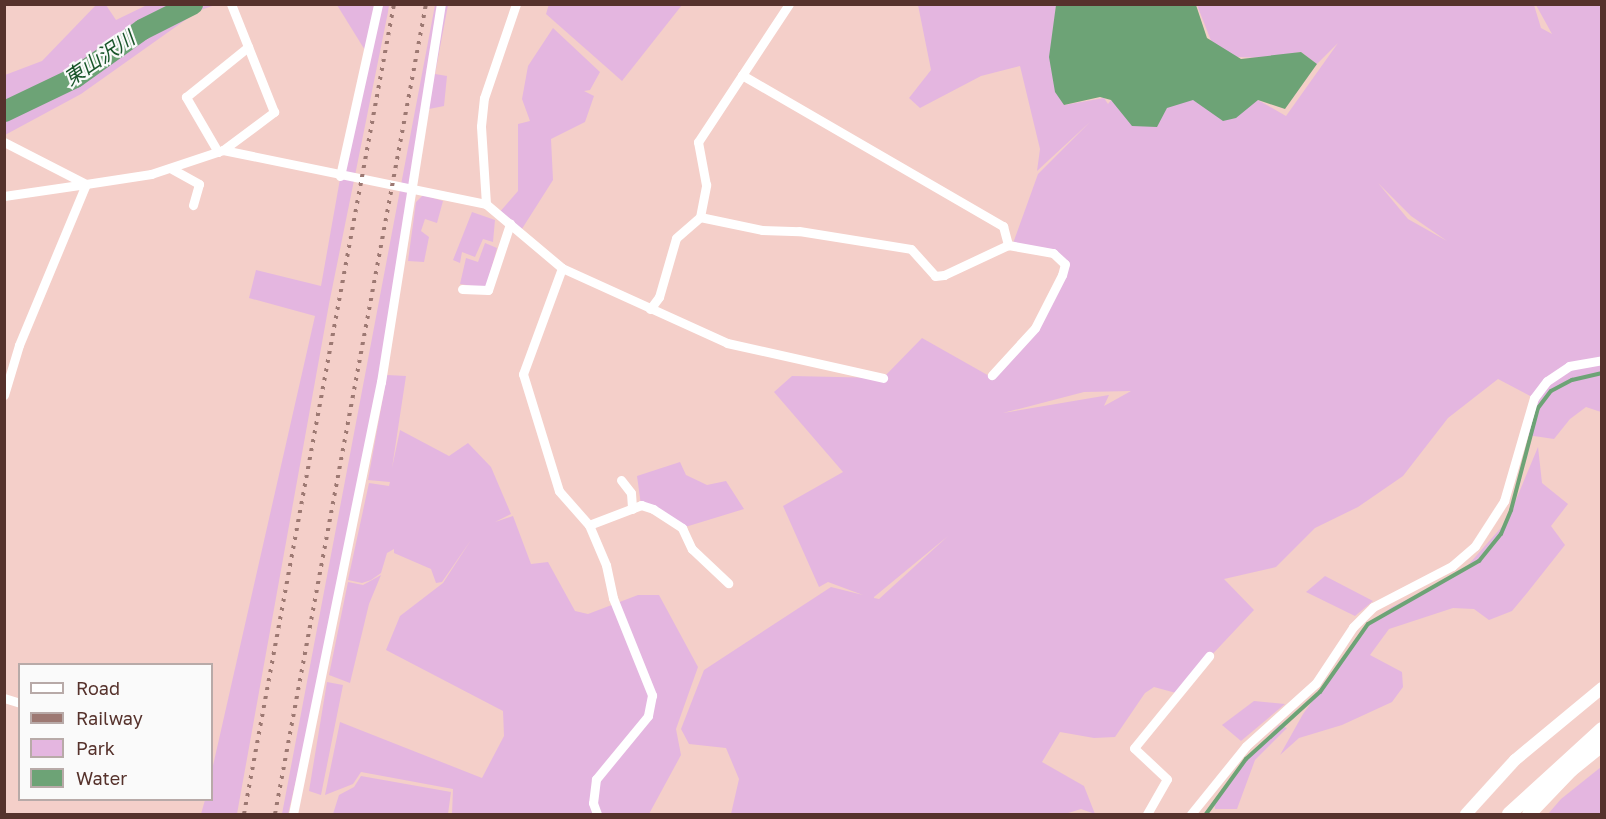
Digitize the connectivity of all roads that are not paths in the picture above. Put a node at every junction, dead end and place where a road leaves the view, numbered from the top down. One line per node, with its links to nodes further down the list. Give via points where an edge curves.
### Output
1 (231, 4): 6 (street)
2 (378, 4): 11 (street)
3 (441, 4): 13 (street)
4 (516, 4): 15 (street, via 484,98 481,126)
5 (789, 4): 7 (street)
6 (248, 47): 9 (street, via 274,112); 9 (street, via 186,97)
7 (742, 75): 17 (street, via 698,142 706,185); 19 (street, via 1003,226)
8 (4, 142): 12 (street)
9 (220, 151): 10 (street); 11 (street)
10 (172, 169): 12 (street); 16 (street, via 199,184)
11 (340, 176): 13 (street)
12 (86, 184): 14 (street); 26 (street, via 19,345)
13 (410, 188): 15 (street); 35 (street, via 356,520)
14 (4, 196)
15 (486, 204): 18 (street)
16 (193, 205)
17 (700, 217): 19 (street, via 762,230 800,231 911,249 935,276); 22 (street, via 676,238 659,297)
18 (510, 224): 20 (street); 21 (street, via 488,290)
19 (1008, 245): 24 (street, via 1053,253 1065,264 1035,328)
20 (562, 268): 22 (street); 29 (street, via 561,282 525,362 524,374 559,490)
21 (462, 289)
22 (650, 309): 25 (street, via 727,343)
23 (1602, 360): 38 (street, via 1569,366 1547,381 1534,398 1504,501 1475,546 1452,566 1373,608 1353,627 1316,683 1246,746)
24 (992, 375)
25 (883, 378)
26 (4, 395)
27 (621, 480): 28 (street, via 631,493)
28 (632, 509): 29 (street); 30 (street, via 641,506 669,517 682,528 692,549)
29 (589, 525): 36 (street, via 606,565 613,598 652,694 648,716 596,779 592,802)
30 (728, 583)
31 (1209, 656): 37 (street, via 1134,748 1167,779)
32 (1602, 688): 39 (street, via 1515,760)
33 (1602, 729): 40 (main road)
34 (1602, 745): 41 (main road)
35 (293, 814)
36 (597, 814)
37 (1147, 814)
38 (1191, 814)
39 (1466, 814)
40 (1509, 814)
41 (1529, 814)

